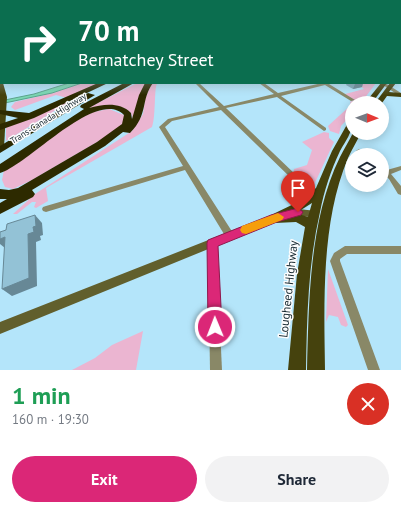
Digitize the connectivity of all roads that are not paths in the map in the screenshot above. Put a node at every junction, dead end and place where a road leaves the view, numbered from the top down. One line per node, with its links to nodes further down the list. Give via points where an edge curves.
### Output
1 (102, 84): 18 (highway)
2 (113, 84): 23 (highway, Trans-Canada Highway)
3 (128, 84): 24 (highway, Trans-Canada Highway, via 73,113)
4 (148, 84): 34 (highway, via 143,93 140,115 129,130)
5 (198, 84): 16 (street)
6 (262, 84): 12 (street)
7 (322, 84): 12 (street)
8 (328, 84): 14 (street)
9 (388, 84): 11 (main road); 13 (main road); 15 (main road)
10 (2, 88): 17 (main road)
11 (385, 94): 13 (main road)
12 (278, 95): 16 (street); 20 (street)
13 (401, 95)
14 (347, 96)
15 (375, 96)
16 (223, 108): 25 (street, via 164,123 162,127); 29 (street)
17 (3, 110): 18 (highway, via 18,116); 19 (main road)
18 (44, 110): 19 (highway)
19 (0, 127): 23 (main road)
20 (324, 129)
21 (345, 135): 31 (main road, Lougheed Highway, via 335,152)
22 (352, 140): 37 (main road, Lougheed Highway)
23 (0, 145)
24 (0, 160)
25 (188, 167): 35 (street); 40 (street)
26 (401, 168): 28 (street)
27 (0, 169): 33 (highway, via 84,112 111,107 123,110 128,115 127,125 101,144 22,191 8,196)
28 (389, 171)
29 (294, 177)
30 (389, 178): 32 (street)
31 (320, 192): 37 (main road, Lougheed Highway); 38 (main road, via 302,205)
32 (401, 192)
33 (0, 194)
34 (24, 198): 36 (highway); 39 (highway)
35 (46, 208)
36 (0, 209)
37 (318, 216): 38 (main road); 45 (main road, Lougheed Highway, via 300,303); 46 (main road, Lougheed Highway, via 321,255)
38 (275, 218): 40 (main road)
39 (0, 219)
40 (230, 236): 41 (main road)
41 (212, 243): 43 (main road); 44 (street)
42 (401, 250): 47 (street, via 345,250 337,256 335,262)
43 (0, 328)
44 (216, 370)
45 (297, 370)
46 (316, 370)
47 (374, 370)

